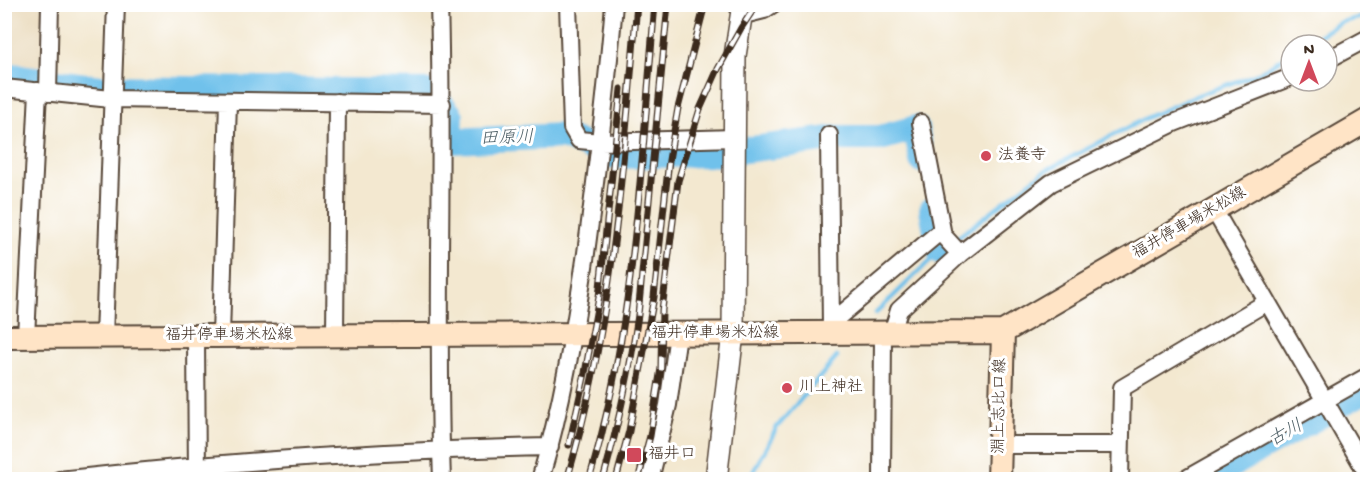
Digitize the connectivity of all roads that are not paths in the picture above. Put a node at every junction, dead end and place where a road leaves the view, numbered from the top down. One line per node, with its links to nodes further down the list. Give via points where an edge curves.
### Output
1 (50, 4): 12 (street)
2 (116, 4): 13 (street)
3 (439, 4): 16 (street)
4 (568, 4): 21 (street, via 572,128 579,140)
5 (614, 4): 21 (street)
6 (773, 4): 7 (street, via 764,10)
7 (742, 10): 20 (street, via 735,56)
8 (1368, 38): 9 (street)
9 (1339, 54)
10 (1279, 82): 24 (street, via 1174,123 1051,183)
11 (4, 88): 12 (street)
12 (43, 92): 13 (street); 35 (street)
13 (111, 99): 14 (street); 36 (street)
14 (228, 101): 15 (street); 34 (street)
15 (338, 102): 16 (street); 31 (street)
16 (442, 104): 32 (street)
17 (1368, 120): 22 (main road, 福井停車場米松線)
18 (921, 123): 23 (street)
19 (829, 135): 26 (street)
20 (734, 138): 21 (street); 28 (street)
21 (601, 142): 33 (street)
22 (1214, 210): 25 (street); 27 (main road, 福井停車場米松線)
23 (942, 234): 24 (street); 26 (street)
24 (958, 252): 29 (street, via 899,310)
25 (1267, 302): 39 (street); 41 (street, via 1122,388)
26 (831, 328): 28 (main road, 福井停車場米松線); 29 (main road, 福井停車場米松線)
27 (1003, 332): 29 (main road, 福井停車場米松線); 40 (main road, 淵上志比口線)
28 (733, 333): 30 (main road, 福井停車場米松線); 50 (street)
29 (887, 333): 51 (street)
30 (678, 334): 33 (main road, 福井停車場米松線); 49 (street, via 668,405)
31 (334, 335): 32 (main road, 福井停車場米松線); 34 (main road, 福井停車場米松線)
32 (439, 335): 33 (main road, 福井停車場米松線); 43 (street)
33 (573, 335): 42 (street)
34 (221, 336): 37 (main road, 福井停車場米松線)
35 (15, 337): 36 (main road, 福井停車場米松線)
36 (104, 337): 37 (main road, 福井停車場米松線)
37 (196, 337): 44 (street)
38 (1368, 376): 39 (street)
39 (1324, 401): 45 (street); 54 (street)
40 (1000, 445): 41 (street); 52 (main road, 淵上志比口線)
41 (1120, 445): 53 (street)
42 (550, 447): 43 (street); 48 (street)
43 (441, 449): 44 (street); 47 (street)
44 (197, 472): 46 (street)
45 (1366, 478)
46 (59, 480)
47 (442, 480)
48 (540, 480)
49 (650, 480)
50 (716, 480)
51 (882, 480)
52 (999, 480)
53 (1120, 480)
54 (1184, 480)

